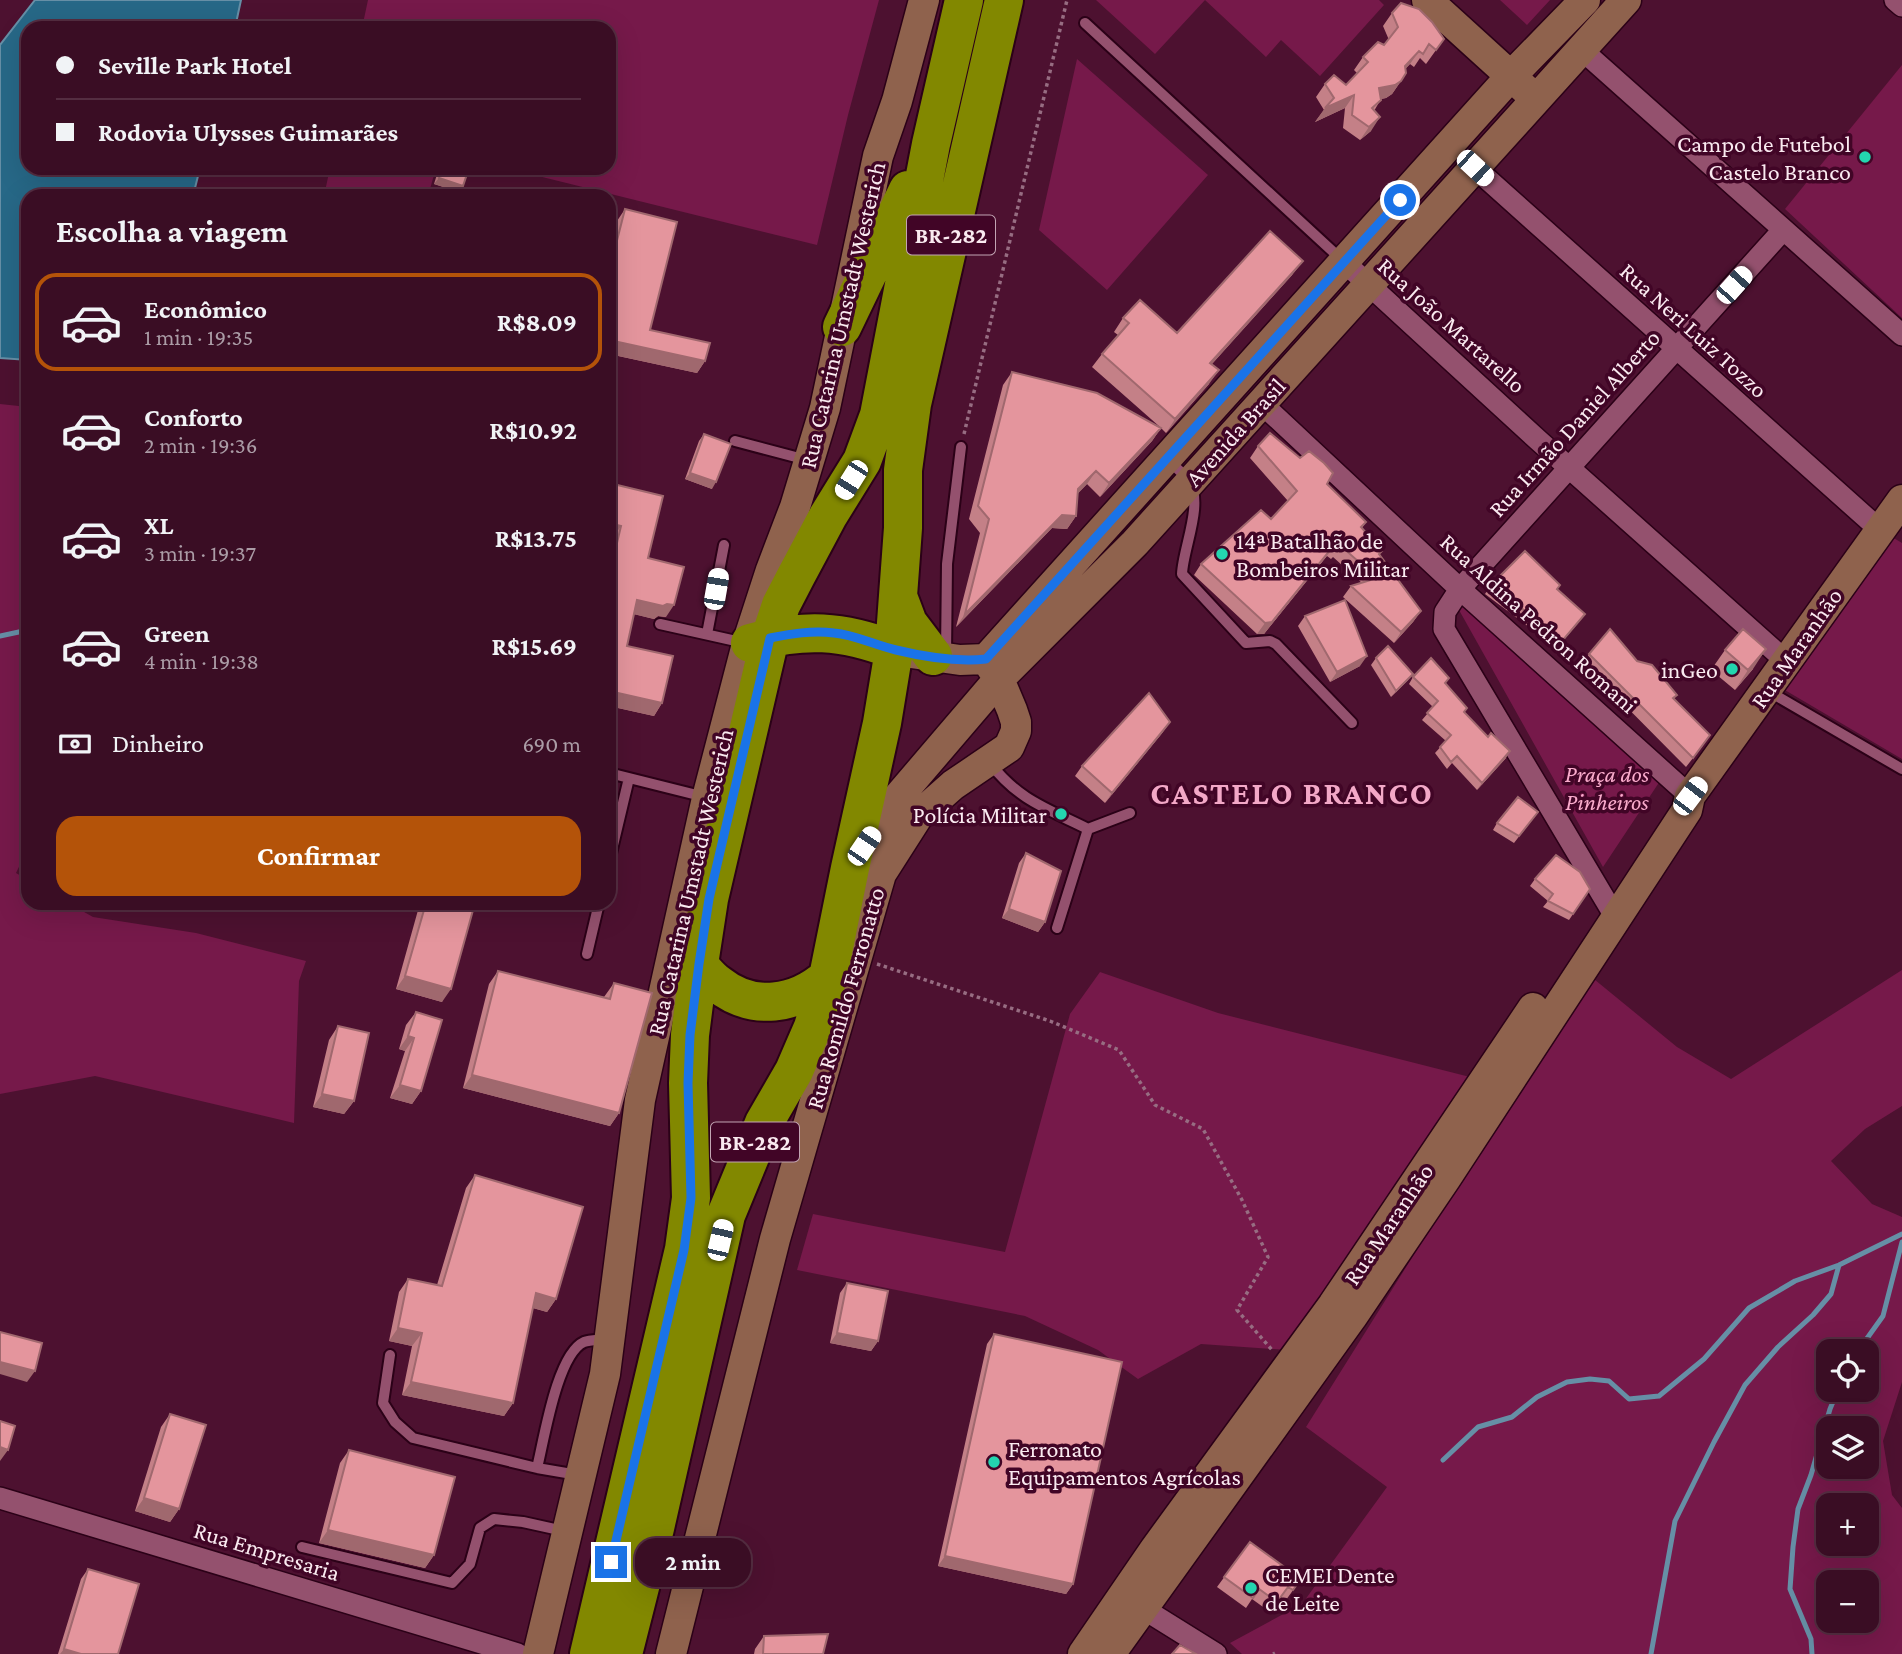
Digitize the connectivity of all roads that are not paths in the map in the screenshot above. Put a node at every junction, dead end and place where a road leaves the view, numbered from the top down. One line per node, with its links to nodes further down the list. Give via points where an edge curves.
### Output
1 (924, 0): 18 (street, Rua Catarina Umstadt Westerich, via 878,156)
2 (964, 0): 13 (highway, BR-282)
3 (1004, 0): 32 (highway, BR-282, via 912,404 902,470)
4 (1427, 0): 11 (street)
5 (1585, 0): 11 (street, Avenida Brasil)
6 (1626, 0): 10 (street, Avenida Brasil)
7 (1895, 0): 8 (street)
8 (1902, 6)
9 (1085, 23): 16 (lane, Rua João Martarello)
10 (1582, 50): 12 (street, Avenida Brasil); 15 (street)
11 (1511, 76): 12 (street); 16 (street, Avenida Brasil)
12 (1537, 99): 14 (street, Avenida Brasil)
13 (930, 144): 18 (highway); 35 (highway, BR-282, via 879,415 862,461)
14 (1475, 168): 17 (street, Avenida Brasil); 20 (street, Rua Neri Luiz Tozzo)
15 (1783, 230): 19 (street); 20 (street, Rua Irmão Daniel Alberto)
16 (1344, 262): 17 (street, Rua João Martarello); 24 (street, Avenida Brasil)
17 (1369, 286): 21 (street, Avenida Brasil); 26 (street, Rua João Martarello)
18 (842, 327): 25 (street, Rua Catarina Umstadt Westerich)
19 (1902, 335)
20 (1675, 349): 26 (street, Rua Irmão Daniel Alberto); 29 (street, Rua Neri Luiz Tozzo)
21 (1261, 402): 27 (street, Avenida Brasil); 31 (street, Rua Aldina Pedron Romani)
22 (734, 441): 25 (lane)
23 (961, 447): 37 (lane)
24 (1167, 459): 27 (lane); 39 (street, Avenida Brasil)
25 (809, 461): 35 (street, Rua Catarina Umstadt Westerich)
26 (1569, 468): 31 (street, Rua Irmão Daniel Alberto); 38 (street, Rua João Martarello)
27 (1190, 482): 39 (street, Avenida Brasil, via 1135,543); 41 (lane, via 1193,521 1182,574 1246,643 1276,643)
28 (1902, 500): 29 (street, Rua Maranhão)
29 (1880, 530): 38 (street, Rua Maranhão)
30 (724, 545): 34 (lane)
31 (1460, 589): 46 (street, Rua Aldina Pedron Romani); 52 (street, Rua Irmão Daniel Alberto, via 1445,612 1444,629)
32 (899, 599): 36 (highway, BR-282); 37 (highway, via 908,623)
33 (660, 624): 34 (lane)
34 (708, 634): 35 (lane)
35 (758, 641): 36 (highway, via 801,632 833,632); 47 (street, Rua Catarina Umstadt Westerich); 55 (highway, BR-282, via 709,899)
36 (894, 650): 37 (street); 51 (highway, BR-282)
37 (940, 658): 39 (street)
38 (1787, 662): 40 (street, Rua Maranhão)
39 (993, 669): 42 (street, Rua Romildo Ferronatto, via 1016,732 1009,747); 51 (street, Avenida Brasil)
40 (1767, 690): 43 (lane); 46 (street, Rua Maranhão)
41 (1352, 723)
42 (988, 759): 49 (lane, via 1012,789); 72 (street, Rua Romildo Ferronatto, via 918,816 881,874 775,1239)
43 (1902, 769)
44 (616, 775): 45 (lane)
45 (629, 778): 47 (lane); 50 (lane)
46 (1690, 796): 52 (street, Rua Maranhão, via 1687,810)
47 (707, 798): 55 (street, Rua Catarina Umstadt Westerich)
48 (1130, 813): 49 (lane)
49 (1088, 829): 54 (lane)
50 (616, 833)
51 (850, 868): 57 (highway, BR-282)
52 (1611, 909): 58 (street, Rua Maranhão)
53 (597, 910): 56 (lane)
54 (1057, 928)
55 (688, 951): 57 (highway, via 716,983 735,996 757,1002 794,998); 59 (street, Rua Catarina Umstadt Westerich, via 640,1100); 70 (highway, BR-282, via 691,1198 684,1250)
56 (587, 954)
57 (828, 977): 71 (highway, BR-282, via 799,1060 764,1123 726,1214)
58 (1343, 1311): 61 (street, Rua Maranhão); 61 (street, Rua Maranhão, via 1287,1367)
59 (609, 1339): 62 (lane, via 584,1342 561,1370); 63 (street, Rua Catarina Umstadt Westerich)
60 (390, 1355): 62 (lane, via 383,1403 413,1438)
61 (1248, 1441): 67 (street, Rua Maranhão)
62 (537, 1468): 63 (lane)
63 (580, 1476): 65 (street, Rua Catarina Umstadt Westerich)
64 (0, 1498): 68 (street, Rua Empresaria)
65 (567, 1532): 66 (lane, via 494,1519 480,1528 470,1564 452,1583); 69 (street, Rua Catarina Umstadt Westerich)
66 (302, 1547)
67 (1133, 1602): 73 (street, Rua Maranhão); 74 (street, Rua Maranhão); 75 (street)
68 (518, 1654)
69 (538, 1654)
70 (589, 1654)
71 (623, 1654)
72 (671, 1654)
73 (1083, 1654)
74 (1110, 1654)
75 (1216, 1654)

